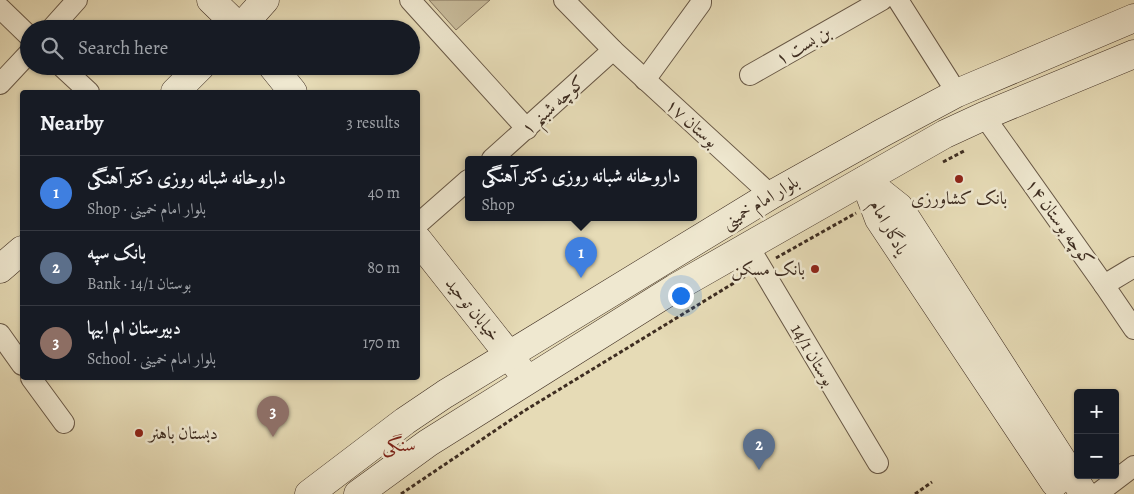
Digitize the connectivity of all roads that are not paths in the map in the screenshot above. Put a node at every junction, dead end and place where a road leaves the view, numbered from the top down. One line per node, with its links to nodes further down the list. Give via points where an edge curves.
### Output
1 (77, 0): 11 (street)
2 (211, 0): 12 (street)
3 (265, 0): 13 (street)
4 (410, 0): 29 (street)
5 (564, 0): 15 (street, بوستان ۱۷)
6 (701, 0): 22 (street)
7 (882, 0): 21 (street, بن بست ۱)
8 (898, 0): 27 (street)
9 (0, 8): 14 (street)
10 (1134, 18): 27 (street, بلوار امام خمینی)
11 (59, 20)
12 (232, 20)
13 (247, 20)
14 (20, 27)
15 (613, 50): 22 (street, بوستان ۱۷); 29 (street, کوچه شبنم ۱)
16 (1134, 54): 28 (street, بلوار امام خمینی)
17 (20, 63): 23 (street)
18 (71, 75): 24 (street)
19 (192, 75): 25 (street)
20 (280, 75): 26 (street)
21 (750, 75)
22 (646, 80): 33 (street, بوستان ۱۷)
23 (0, 84)
24 (87, 90)
25 (177, 90)
26 (292, 90)
27 (957, 93): 33 (street, بلوار امام خمینی)
28 (984, 116): 31 (street, بلوار امام خمینی, via 945,134); 41 (street, کوچه بوستان ۱۴)
29 (527, 129): 30 (street, کوچه شبنم ۱)
30 (496, 156)
31 (865, 180): 36 (street, بلوار امام خمینی); 53 (street, یادگار امام, via 879,219); 54 (street, یادگار امام, via 899,207)
32 (465, 183): 34 (street)
33 (771, 195): 44 (street, بلوار امام خمینی)
34 (420, 222)
35 (420, 243): 44 (street, خیابان توحید)
36 (748, 247): 47 (street, بلوار امام خمینی, via 675,288); 49 (street, بوستان 14/1)
37 (20, 252): 40 (street)
38 (420, 263): 44 (street, خیابان توحید)
39 (1134, 267): 41 (street)
40 (0, 269)
41 (1104, 284): 42 (street, کوچه بوستان ۱۴)
42 (1134, 329)
43 (0, 334): 45 (street)
44 (501, 360): 47 (street); 51 (street, بلوار امام خمینی, via 405,421)
45 (20, 362)
46 (32, 380): 48 (street)
47 (519, 386): 52 (street, بلوار امام خمینی, via 428,443)
48 (64, 423)
49 (878, 463)
50 (1134, 466): 55 (street)
51 (309, 494)
52 (358, 494)
53 (1062, 494)
54 (1084, 494)
55 (1097, 494)

